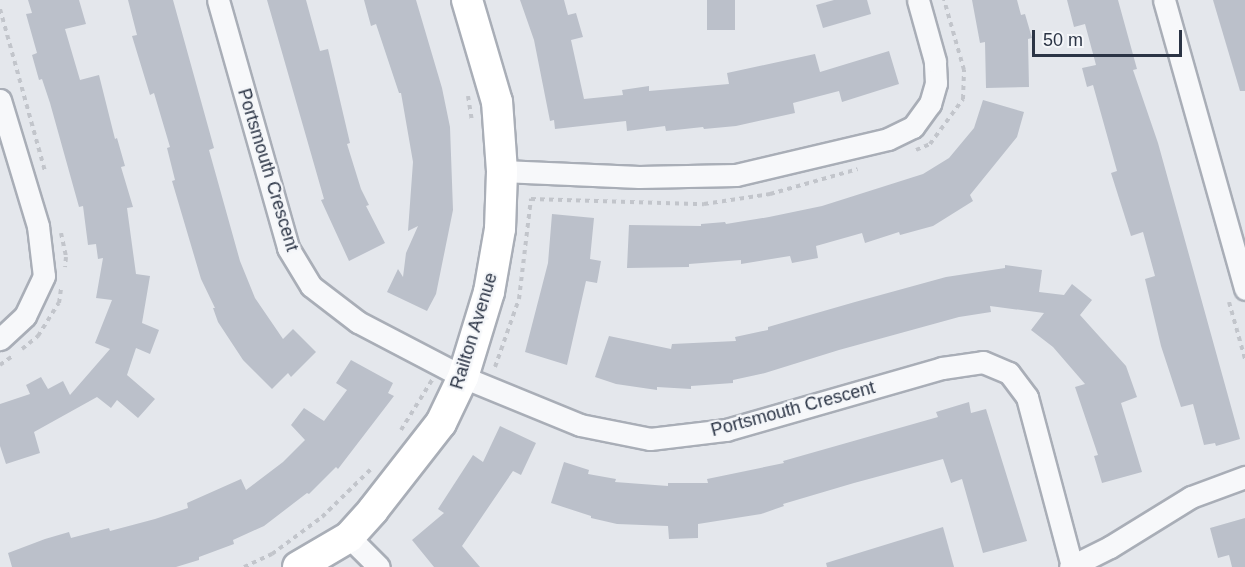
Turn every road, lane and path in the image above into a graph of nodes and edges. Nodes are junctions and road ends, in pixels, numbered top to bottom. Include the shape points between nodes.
1 (218, 0) edge
2 (467, 0) edge
3 (918, 0) edge
4 (1164, 0) edge
5 (467, 87) dead end
6 (0, 100) edge
7 (473, 130) dead end
8 (502, 171) junction
9 (1245, 289) edge
10 (0, 339) edge
11 (449, 376) junction
12 (397, 436) dead end
13 (378, 461) dead end
14 (1245, 477) edge
15 (349, 537) junction
16 (1071, 566) edge
17 (244, 567) edge
18 (298, 567) edge
19 (379, 567) edge

1 - 11 street, Portsmouth Crescent via 288,248 311,286 358,322
2 - 8 street, Railton Avenue via 497,102
3 - 8 street via 935,61 936,83 930,104 913,127 888,139 736,175 639,177
4 - 9 street
5 - 7 path
6 - 10 street via 38,226 44,276 25,316
8 - 11 street, Railton Avenue via 500,229 489,292
11 - 12 path
11 - 15 street, Railton Avenue via 441,423
11 - 16 street, Portsmouth Crescent via 580,425 650,439 726,430 942,368 983,362 1009,373 1027,397
13 - 17 path via 322,517 272,554
14 - 16 street via 1191,497
15 - 18 street, Railton Avenue
15 - 19 street

